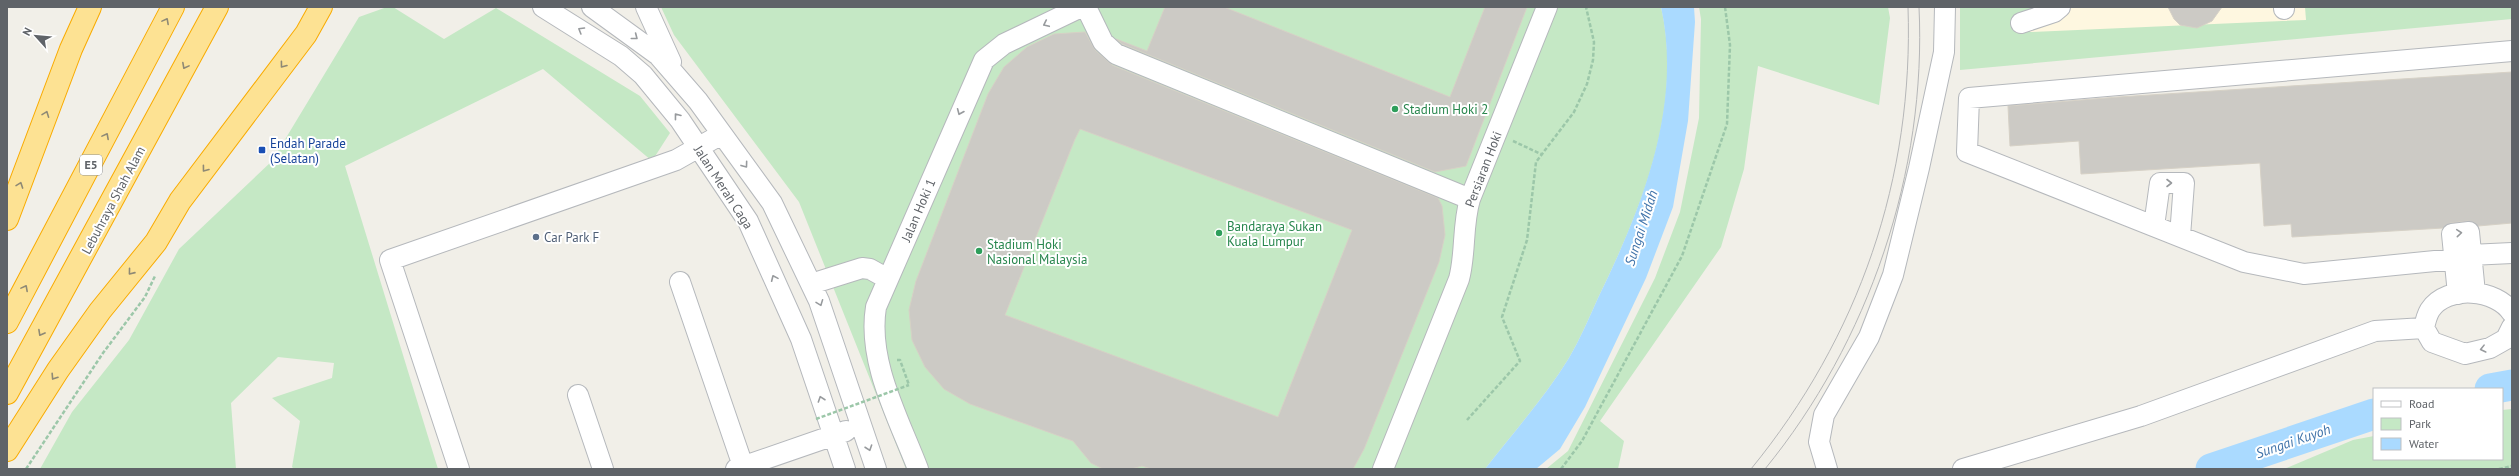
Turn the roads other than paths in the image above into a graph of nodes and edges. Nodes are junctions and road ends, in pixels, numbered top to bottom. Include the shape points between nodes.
1 (90, 7) edge
2 (173, 7) edge
3 (217, 7) edge
4 (321, 7) edge
5 (333, 7) edge
6 (543, 7) edge
7 (592, 7) edge
8 (646, 7) edge
9 (1081, 7) edge
10 (1086, 7) edge
11 (1547, 7) edge
12 (1945, 7) edge
13 (2060, 7) edge
14 (2021, 23) dead end
15 (306, 34) junction
16 (2512, 51) edge
17 (676, 75) junction
18 (722, 134) junction
19 (699, 148) junction
20 (1470, 199) junction
21 (7, 219) edge
22 (2154, 226) junction
23 (2180, 236) junction
24 (2512, 253) edge
25 (2463, 257) junction
26 (888, 279) junction
27 (680, 282) dead end
28 (811, 284) junction
29 (2467, 293) junction
30 (2512, 313) edge
31 (7, 322) edge
32 (2512, 327) edge
33 (2424, 328) junction
34 (7, 393) edge
35 (578, 395) dead end
36 (861, 426) junction
37 (833, 436) junction
38 (7, 450) edge
39 (740, 468) edge
40 (459, 469) edge
41 (603, 469) edge
42 (845, 469) edge
43 (876, 469) edge
44 (918, 469) edge
45 (1383, 469) edge
46 (1827, 469) edge
47 (1963, 469) edge

21 -> 1 highway via 71,49
31 -> 2 highway, E5
3 -> 34 highway, Lebuhraya Shah Alam
4 - 15 highway
5 - 15 highway
19 -> 6 street, Jalan Merah Caga via 643,74 621,56
7 -> 17 street, Jalan Merah Caga via 658,55
8 - 17 street
9 -> 26 street, Jalan Hoki 1 via 1004,44 984,60
10 - 20 street via 1103,42 1116,54
11 - 20 street, Persiaran Hoki
12 - 46 street via 1944,52 1893,274 1869,337 1824,415 1819,442
13 - 14 street via 2054,12
15 -> 38 highway via 180,201 156,242 100,312
16 - 22 street via 1969,98 1967,152
17 - 18 street, Jalan Merah Caga
18 - 19 street
18 -> 28 street, Jalan Merah Caga via 772,202
37 -> 19 street, Jalan Merah Caga via 801,339 748,221
19 - 40 street via 676,160 390,260
20 - 45 street, Persiaran Hoki via 1463,233 1464,263 1459,279
22 - 23 street
22 -> 23 street via 2160,183 2184,183
23 - 25 street via 2244,262 2304,274
24 - 25 street
25 - 29 street
26 - 28 street via 862,268
26 - 44 street, Jalan Hoki 1 via 876,307 876,348 890,395
27 - 39 street
28 -> 36 street, Jalan Merah Caga
29 - 30 street via 2506,304
29 - 33 street via 2440,301 2429,310
32 -> 33 street via 2506,339 2490,348 2464,354 2432,342
33 - 47 street via 2375,331 2141,416
35 - 41 street
36 - 37 street
36 -> 43 street, Jalan Merah Caga
37 - 39 street
37 - 42 street, Jalan Merah Caga

